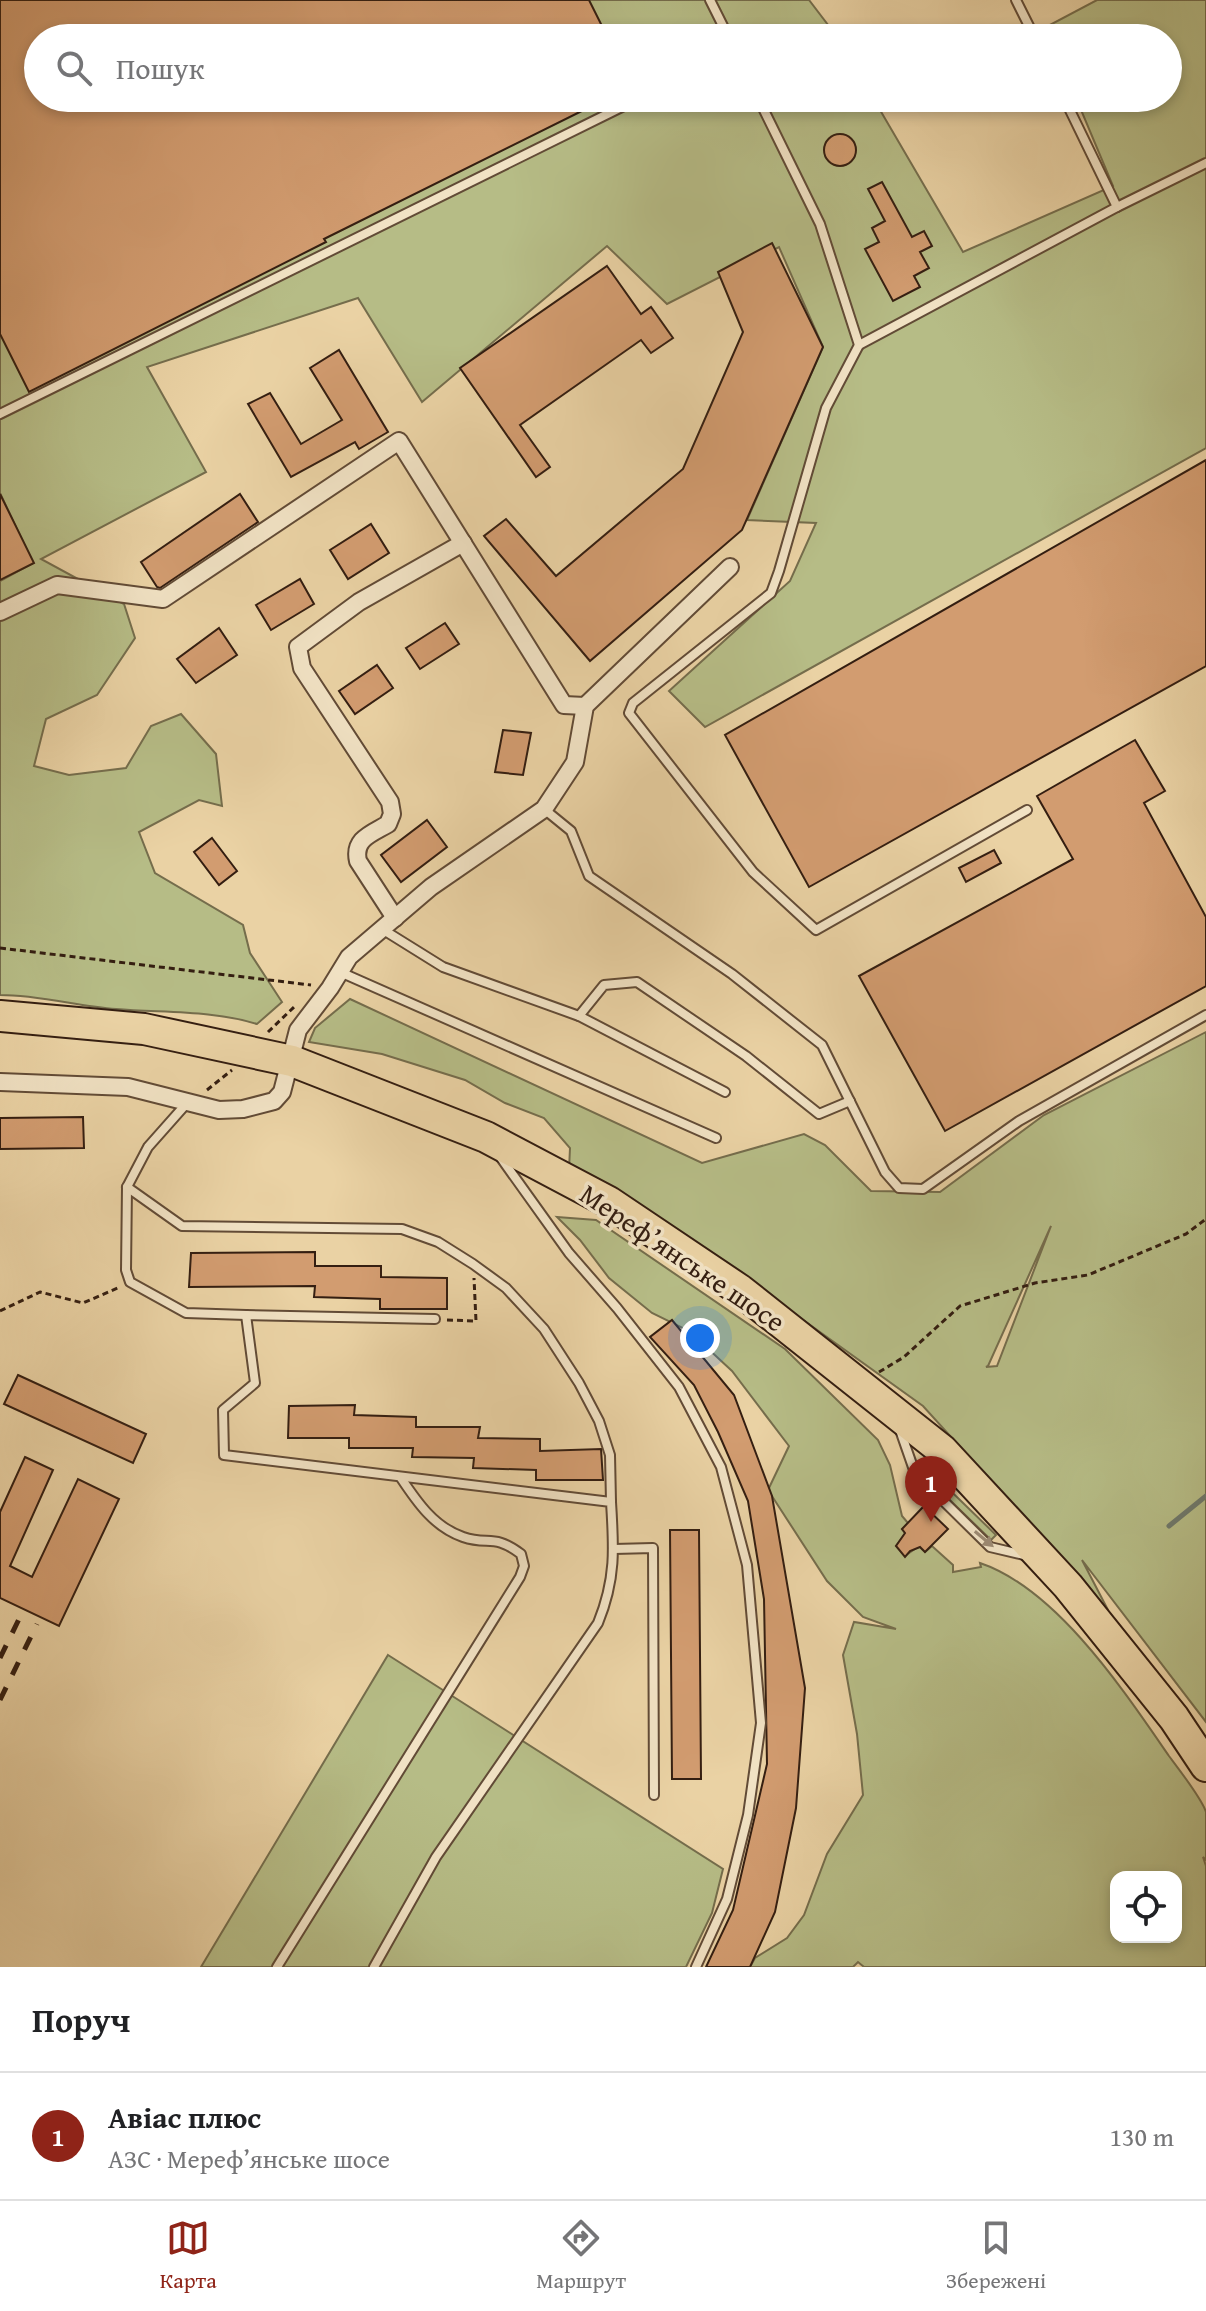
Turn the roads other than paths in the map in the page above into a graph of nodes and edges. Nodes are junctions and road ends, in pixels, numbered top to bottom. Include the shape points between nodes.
1 (710, 0) edge
2 (1016, 0) edge
3 (722, 24) edge
4 (1028, 24) edge
5 (612, 112) edge
6 (765, 112) edge
7 (1071, 112) edge
8 (1206, 163) edge
9 (1117, 207) junction
10 (859, 345) junction
11 (0, 414) edge
12 (463, 543) junction
13 (730, 567) dead end
14 (0, 612) edge
15 (585, 706) junction
16 (544, 809) junction
17 (1027, 810) dead end
18 (388, 924) junction
19 (340, 972) junction
20 (1206, 1015) edge
21 (0, 1016) edge
22 (579, 1016) junction
23 (292, 1061) junction
24 (0, 1082) edge
25 (725, 1092) dead end
26 (850, 1101) junction
27 (187, 1103) junction
28 (486, 1137) junction
29 (716, 1138) dead end
30 (127, 1187) junction
31 (246, 1315) junction
32 (435, 1319) road end
33 (401, 1478) junction
34 (611, 1502) junction
35 (614, 1549) junction
36 (1206, 1766) edge
37 (654, 1795) dead end
38 (277, 1967) edge
39 (374, 1967) edge
40 (696, 1967) edge

1 - 3 lane
2 - 4 lane
5 - 11 lane
6 - 10 lane via 820,224
7 - 9 lane
8 - 9 lane
9 - 10 lane
10 - 17 lane via 826,408 771,593 633,703 629,713 753,872 816,930
12 - 14 street via 399,441 163,599 57,585
12 - 15 street via 564,705
12 - 18 street via 359,602 298,647 302,668 390,802 388,824 360,840 355,850
13 - 15 street
15 - 16 street via 575,762
16 - 18 street via 431,887
16 - 26 lane via 571,831 589,876 732,974 822,1045
18 - 19 street via 349,957
18 - 22 lane via 443,967
19 - 23 street via 298,1030
19 - 29 lane
20 - 26 lane via 1019,1121 923,1189 899,1188 885,1172
21 - 23 highway, Мереф’янське шосе via 144,1029
22 - 25 lane
22 - 26 lane via 604,985 637,982 746,1056 819,1114
23 - 27 street via 282,1092 265,1105 219,1110
23 - 28 highway, Мереф’янське шосе
24 - 27 street via 128,1087
27 - 30 lane via 148,1147
28 - 36 highway, Мереф’янське шосе via 609,1202 740,1290 942,1450 1068,1586
28 - 40 lane via 569,1253 679,1387 721,1467 747,1565 761,1723 748,1815 727,1899
30 - 31 lane via 130,1282 186,1313
30 - 34 lane via 182,1226 402,1229 438,1242 473,1264 506,1288 544,1329 579,1383 610,1455
31 - 32 lane
31 - 33 lane via 255,1383 223,1410 224,1455
33 - 34 lane
33 - 38 lane via 427,1514 446,1528 463,1537 498,1539 521,1554 524,1566
34 - 35 lane
35 - 37 lane via 653,1548
35 - 39 lane via 614,1571 598,1623 436,1857

